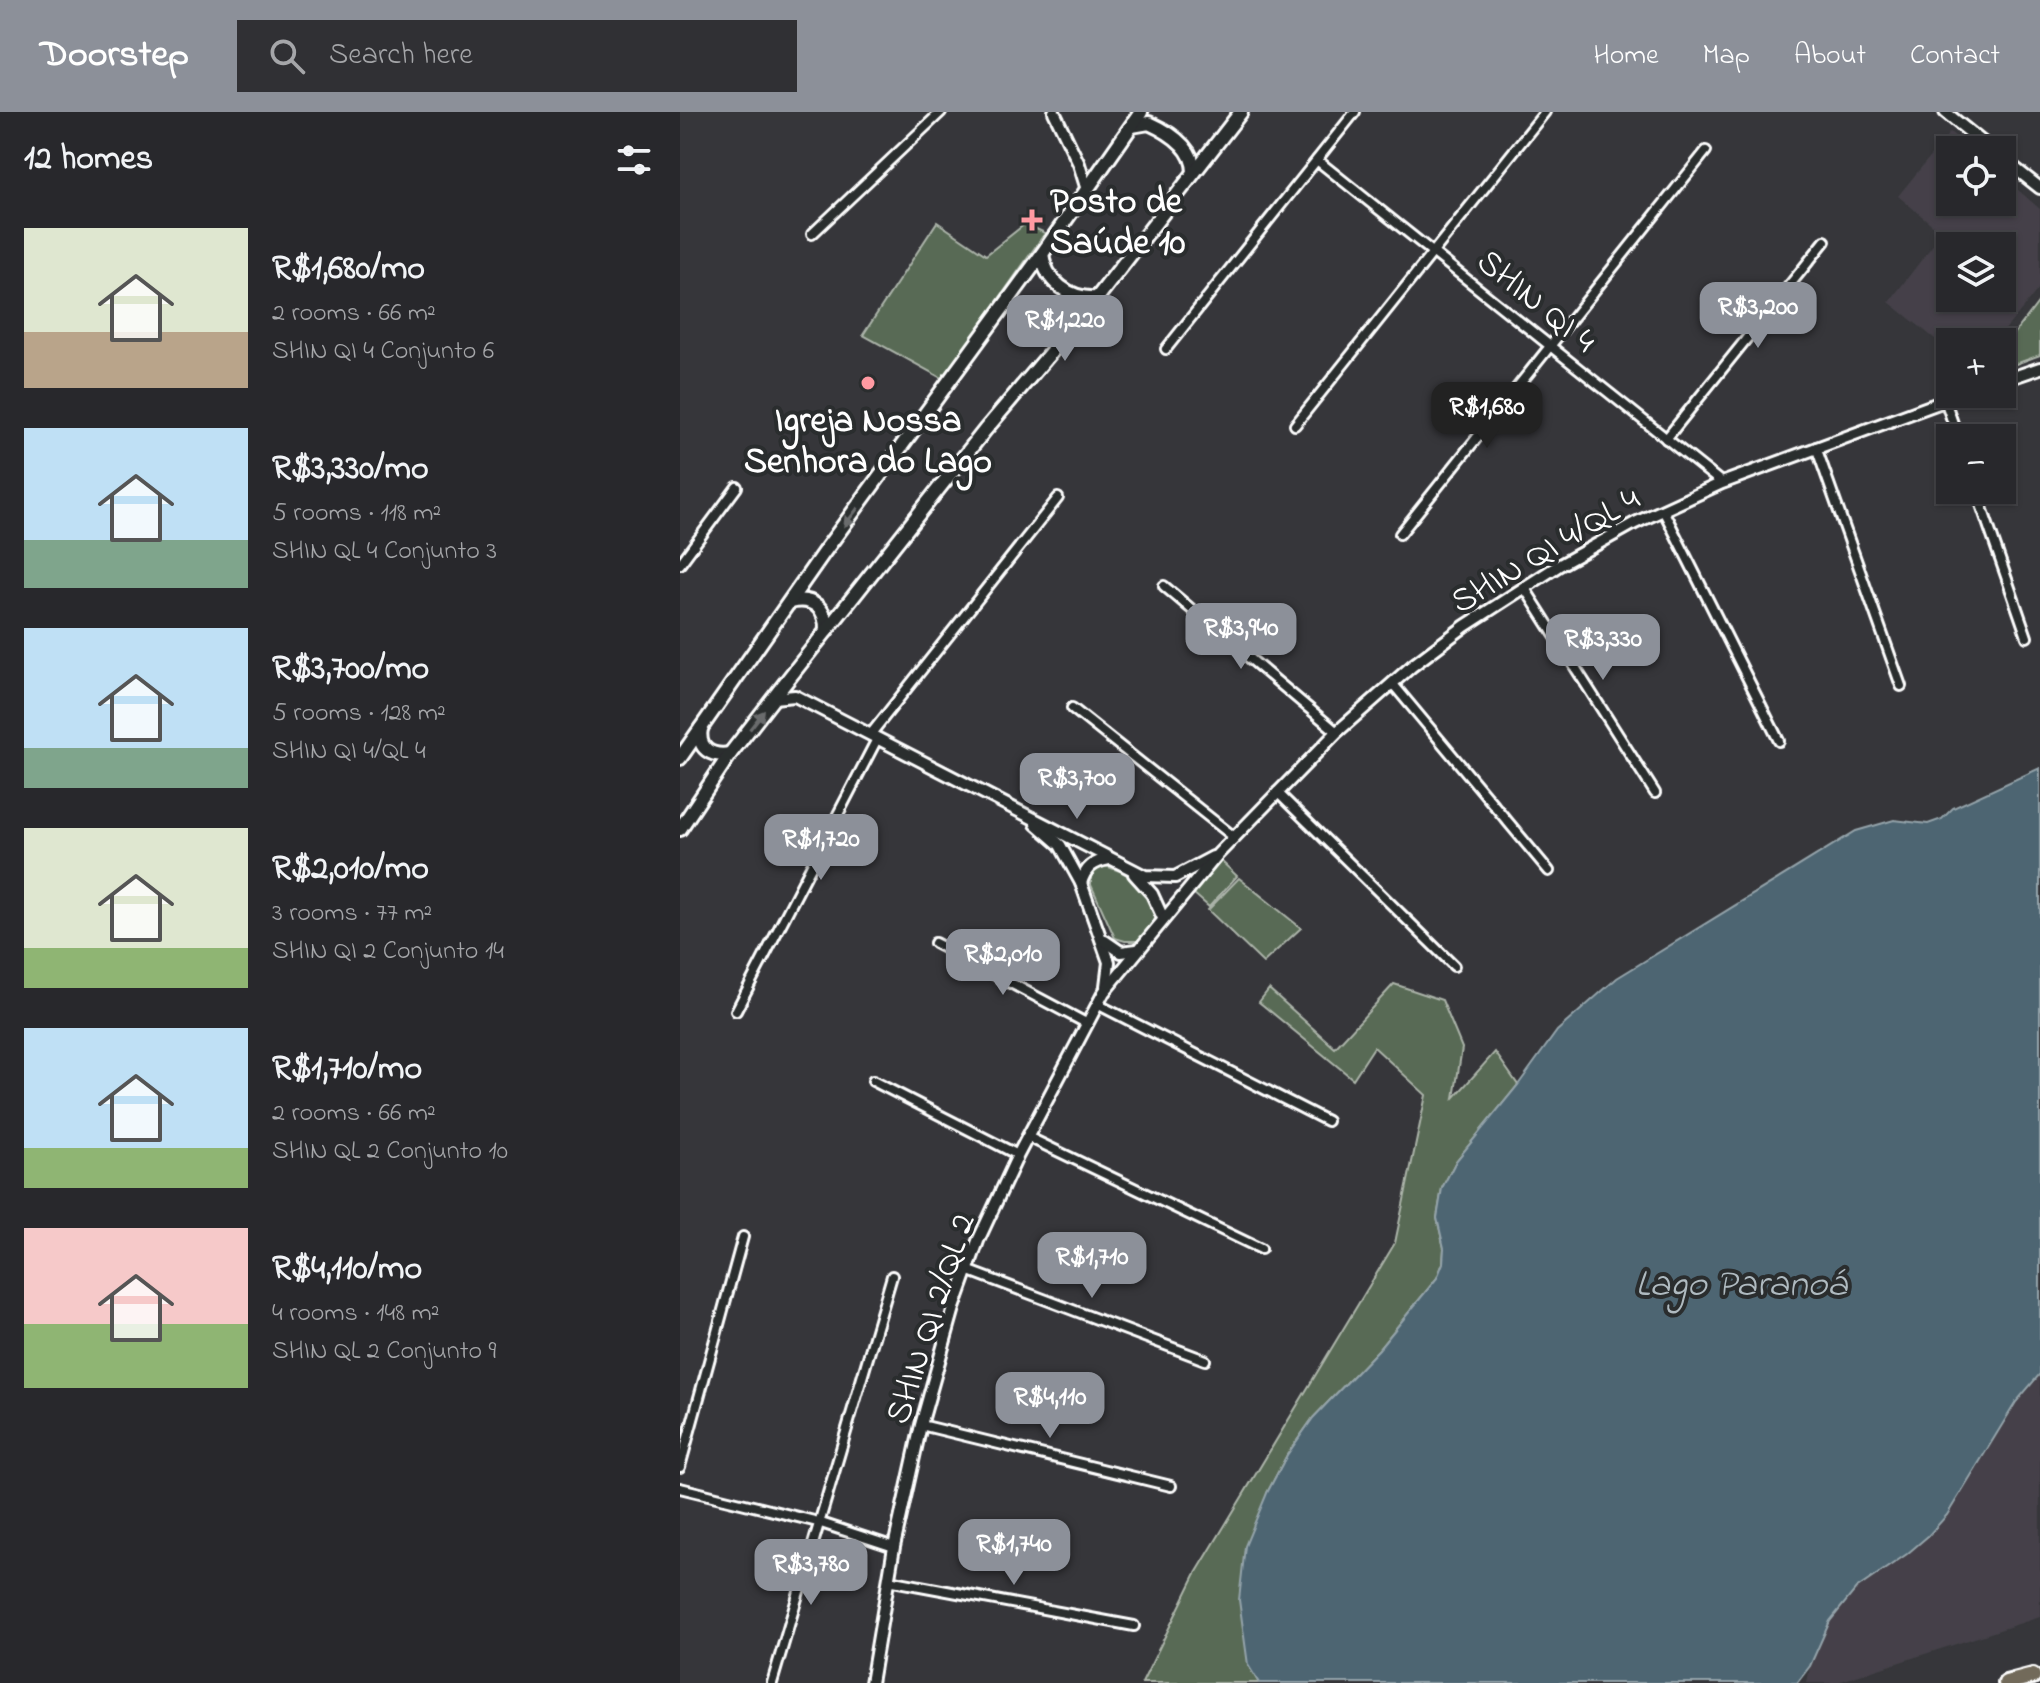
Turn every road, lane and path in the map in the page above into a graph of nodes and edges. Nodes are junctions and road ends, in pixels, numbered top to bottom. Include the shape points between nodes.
1 (941, 112) edge
2 (1054, 112) edge
3 (1141, 112) edge
4 (1241, 112) edge
5 (1355, 112) edge
6 (1545, 112) edge
7 (1945, 112) edge
8 (1132, 126) junction
9 (1975, 136) edge
10 (1706, 151) dead end
11 (1317, 160) junction
12 (1079, 164) junction
13 (2016, 169) edge
14 (1194, 172) junction
15 (1098, 174) junction
16 (2040, 188) edge
17 (1087, 190) junction
18 (812, 234) dead end
19 (1825, 241) dead end
20 (1433, 250) junction
21 (1042, 254) junction
22 (1097, 298) junction
23 (1550, 345) junction
24 (1166, 349) dead end
25 (2040, 368) edge
26 (2016, 376) edge
27 (1936, 403) edge
28 (1295, 425) dead end
29 (1666, 439) junction
30 (1816, 447) junction
31 (1722, 483) junction
32 (737, 487) dead end
33 (1058, 498) dead end
34 (1981, 504) edge
35 (1663, 510) junction
36 (1400, 534) dead end
37 (680, 564) edge
38 (1164, 586) dead end
39 (1524, 587) junction
40 (790, 602) junction
41 (826, 631) junction
42 (2027, 637) dead end
43 (789, 678) junction
44 (1392, 683) junction
45 (1901, 686) dead end
46 (795, 696) junction
47 (773, 698) junction
48 (1072, 708) dead end
49 (701, 728) junction
50 (1337, 732) junction
51 (873, 737) junction
52 (1779, 741) dead end
53 (730, 754) junction
54 (680, 758) edge
55 (1277, 792) junction
56 (1655, 793) dead end
57 (1031, 820) junction
58 (680, 829) edge
59 (1234, 837) junction
60 (1218, 854) junction
61 (1109, 859) junction
62 (1128, 870) junction
63 (1549, 871) dead end
64 (1081, 883) junction
65 (1163, 918) junction
66 (1101, 936) junction
67 (935, 943) dead end
68 (1138, 949) junction
69 (1454, 966) dead end
70 (1104, 992) junction
71 (1097, 1004) junction
72 (736, 1011) dead end
73 (1086, 1023) junction
74 (873, 1081) dead end
75 (1327, 1121) dead end
76 (1028, 1137) junction
77 (1018, 1155) junction
78 (743, 1237) dead end
79 (1261, 1249) dead end
80 (967, 1270) junction
81 (892, 1276) dead end
82 (1205, 1360) dead end
83 (921, 1425) junction
84 (680, 1467) edge
85 (1171, 1486) dead end
86 (680, 1488) edge
87 (818, 1522) junction
88 (894, 1547) junction
89 (888, 1580) junction
90 (1134, 1626) dead end
91 (2032, 1677) edge
92 (772, 1683) edge
93 (871, 1683) edge
94 (2006, 1683) edge

1 - 18 street
2 - 12 street
3 - 8 main road
4 - 14 main road
5 - 11 street
6 - 20 street
7 - 9 street
8 - 14 main road via 1149,123 1169,134 1190,154
8 - 15 main road
10 - 23 street
11 - 20 street, SHIN QI 4
11 - 24 street
12 - 15 street
12 - 17 street
13 - 16 street
14 - 22 main road
15 - 17 main road
17 - 21 main road
19 - 29 street
20 - 23 street, SHIN QI 4
20 - 28 street
21 - 22 main road via 1048,272 1063,288 1075,297
21 -> 40 main road
22 - 41 main road
23 - 29 street, SHIN QI 4
23 - 36 street
25 - 26 street
27 - 30 street, SHIN QI 4/QL 4
29 - 31 street, SHIN QI 4
30 - 31 street, SHIN QI 4/QL 4
30 - 45 street
31 - 35 street, SHIN QI 4/QL 4
32 - 37 street
33 - 51 street
34 - 42 street
35 - 39 street, SHIN QI 4/QL 4
35 - 52 street
38 - 50 street
39 - 44 street, SHIN QI 4/QL 4
39 - 56 street
40 - 41 main road via 817,605
40 - 49 main road
41 - 43 main road
43 - 46 street
43 - 47 main road
44 - 50 street, SHIN QI 4/QL 4
44 - 63 street
46 - 47 street
46 - 51 street, SHIN QI 4/QL 4
53 -> 47 main road
48 - 59 street
49 - 53 main road via 706,751
49 - 54 main road
50 - 55 street, SHIN QI 4/QL 4
51 - 57 street, SHIN QI 4/QL 4
51 - 72 street
53 - 58 main road
55 - 59 street, SHIN QI 4/QL 4
55 - 69 street
57 - 61 street, SHIN QI 4/QL 4
57 - 64 street, SHIN QI 4/QL 4 via 1060,845
59 - 60 street, SHIN QI 4/QL 4
60 - 62 street, SHIN QI 4/QL 4 via 1175,877 1154,878
60 - 65 street, SHIN QI 4/QL 4
61 - 62 street, SHIN QI 4/QL 4
61 - 64 street via 1087,868
62 - 65 street via 1152,894
64 - 66 street, SHIN QI 4/QL 4
65 - 68 street, SHIN QI 4/QL 4
66 - 68 street via 1121,952
66 - 70 street, SHIN QI 2/QL 2 via 1110,968
67 - 73 street
68 - 70 street, SHIN QI 2/QL 2
70 - 71 street, SHIN QI 2/QL 2
71 - 73 street, SHIN QI 2/QL 2
71 - 75 street
73 - 76 street, SHIN QI 2/QL 2
74 - 77 street
76 - 77 street, SHIN QI 2/QL 2
76 - 79 street
77 - 80 street, SHIN QI 2/QL 2
78 - 84 street
80 - 82 street
80 - 83 street, SHIN QI 2/QL 2
81 - 87 street
83 - 85 street
83 - 88 street, SHIN QI 2/QL 2
86 - 87 street
87 - 88 street
87 - 92 street
88 - 89 street, SHIN QI 2/QL 2
89 - 90 street
89 - 93 street, SHIN QI 2/QL 2
91 - 94 highway

